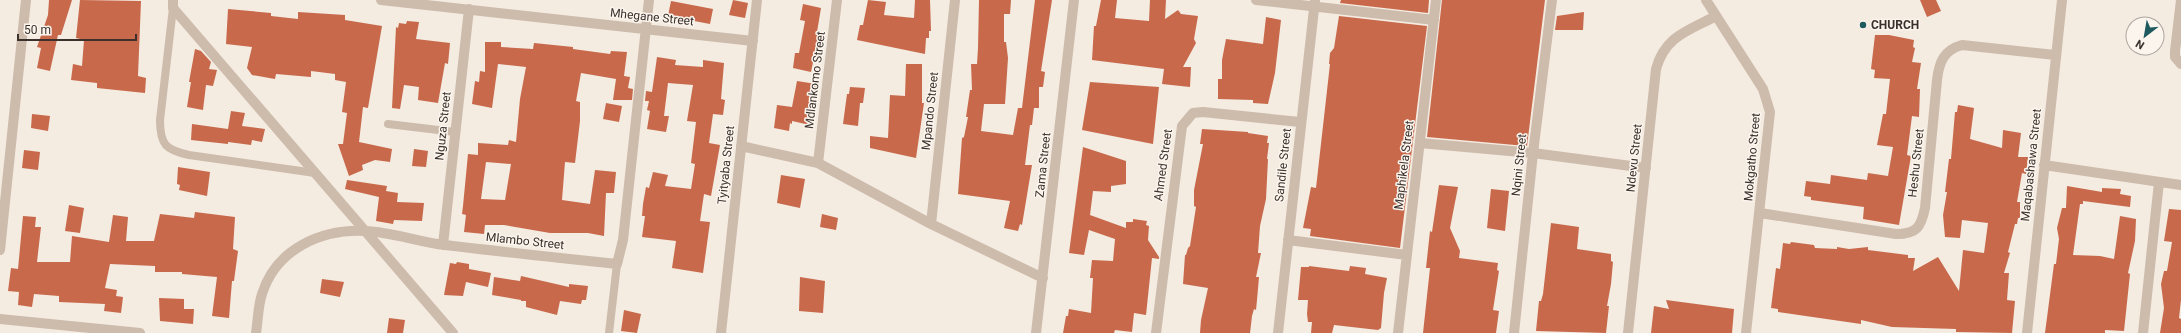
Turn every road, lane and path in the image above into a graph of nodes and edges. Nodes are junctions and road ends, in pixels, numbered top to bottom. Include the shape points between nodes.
1 (26, 0) edge
2 (381, 0) edge
3 (649, 0) edge
4 (757, 0) edge
5 (837, 0) edge
6 (956, 0) edge
7 (1074, 0) edge
8 (1256, 0) edge
9 (1436, 0) edge
10 (1552, 0) edge
11 (1706, 0) edge
12 (2062, 0) edge
13 (2181, 0) edge
14 (1314, 3) edge
15 (173, 4) edge
16 (469, 9) junction
17 (1716, 16) junction
18 (1434, 20) junction
19 (646, 29) junction
20 (753, 41) junction
21 (2056, 55) junction
22 (2181, 64) edge
23 (1300, 122) junction
24 (388, 124) dead end
25 (456, 132) junction
26 (1420, 143) junction
27 (741, 146) junction
28 (1533, 153) junction
29 (818, 163) junction
30 (2044, 165) junction
31 (1646, 168) junction
32 (315, 173) junction
33 (2159, 182) junction
34 (2181, 185) edge
35 (1760, 213) junction
36 (931, 224) junction
37 (365, 231) junction
38 (1288, 240) junction
39 (443, 245) junction
40 (0, 250) edge
41 (1407, 255) junction
42 (617, 264) junction
43 (1043, 278) junction
44 (0, 319) edge
45 (140, 333) edge
46 (256, 333) edge
47 (453, 333) edge
48 (609, 333) edge
49 (721, 333) edge
50 (1036, 333) edge
51 (1156, 333) edge
52 (1278, 333) edge
53 (1398, 333) edge
54 (1514, 333) edge
55 (1628, 333) edge
56 (1748, 333) edge
57 (2027, 333) edge
58 (2143, 333) edge

1 - 40 street
2 - 16 street, Mhegane Street
3 - 19 street
4 - 20 street, Tyityaba Street
5 - 29 street, Mdlankomo Street
6 - 36 street, Mpando Street
7 - 43 street, Zama Street
8 - 14 street
9 - 18 street, Maphikela Street
10 - 28 street, Nqini Street
11 - 17 street, Mokgatho Street
12 - 21 street, Maqabashawa Street
13 - 22 street via 2175,51 2175,57
14 - 18 street
14 - 23 street, Sandile Street
15 - 32 street
15 - 32 lane via 160,120 163,143 182,154
16 - 19 street, Mhegane Street
16 - 25 street, Nguza Street
17 - 31 street, Ndevu Street via 1673,39 1660,57 1656,69
17 - 35 street, Mokgatho Street via 1768,99 1770,112
18 - 26 street, Maphikela Street
19 - 20 street, Mhegane Street
19 - 42 street via 623,240
20 - 27 street, Tyityaba Street
21 - 30 street, Maqabashawa Street
21 - 35 street, Heshu Street via 1962,45 1949,50 1943,56 1938,73 1925,208 1919,226 1913,232 1896,234
23 - 38 street, Sandile Street
23 - 51 street, Ahmed Street via 1204,112 1194,113 1184,121 1179,137
24 - 25 lane
25 - 39 street, Nguza Street
26 - 28 street
26 - 41 street, Maphikela Street
27 - 29 street
27 - 49 street, Tyityaba Street
28 - 31 street
28 - 54 street, Nqini Street
29 - 36 street
30 - 33 street
30 - 57 street, Maqabashawa Street
31 - 55 street, Ndevu Street
32 - 37 street
33 - 34 street
33 - 58 street
35 - 56 street, Mokgatho Street
36 - 43 street
37 - 39 street, Mlambo Street
37 - 46 street, Mlambo Street via 326,234 309,240 285,258 272,272 266,284
37 - 47 street
38 - 41 street
38 - 52 street, Sandile Street
39 - 42 street, Mlambo Street
41 - 53 street, Maphikela Street
42 - 48 lane
43 - 50 street, Zama Street
44 - 45 street

